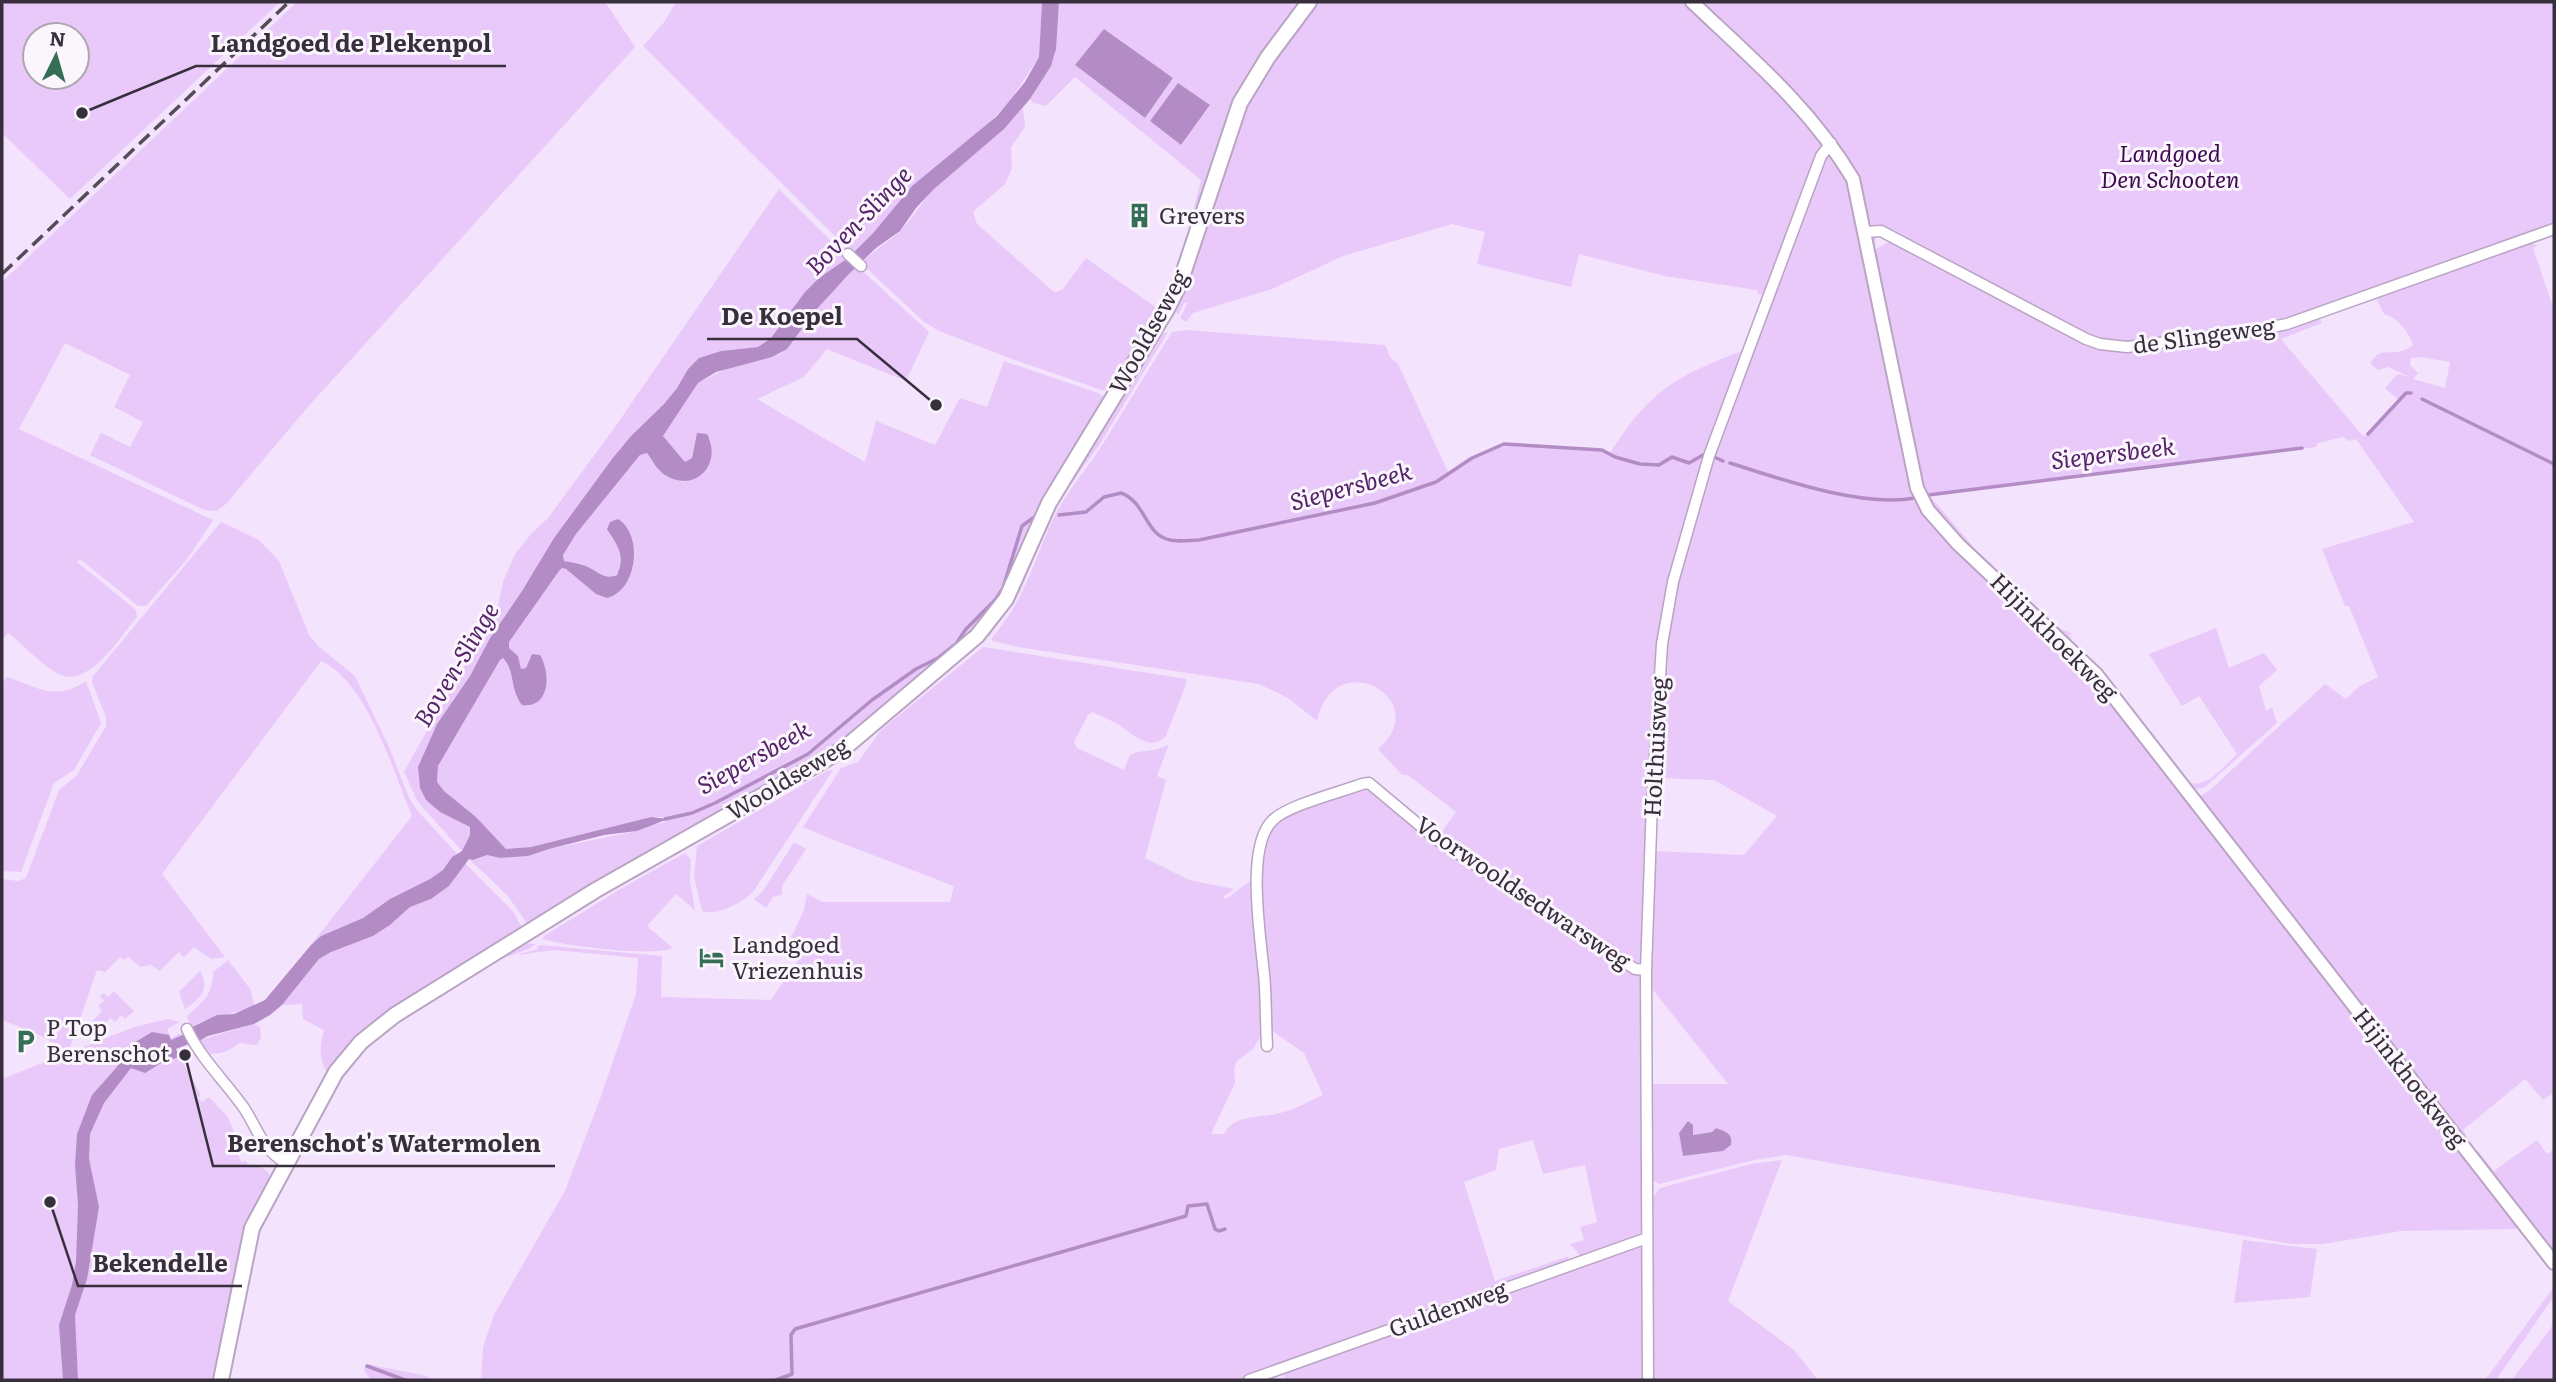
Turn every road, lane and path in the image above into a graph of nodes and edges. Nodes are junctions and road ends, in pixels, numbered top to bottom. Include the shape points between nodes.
1 (1309, 2) edge
2 (1692, 2) edge
3 (1831, 144) junction
4 (2554, 229) edge
5 (1865, 232) junction
6 (848, 254) dead end
7 (861, 266) dead end
8 (1646, 970) junction
9 (187, 1029) dead end
10 (1267, 1046) dead end
11 (286, 1163) junction
12 (1647, 1238) junction
13 (2554, 1263) edge
14 (221, 1380) edge
15 (1249, 1380) edge
16 (1648, 1380) edge

1 - 11 main road, Wooldseweg via 1246,90 1176,292 1049,503 1016,580 990,622 847,746 596,890 375,1030 337,1072
2 - 3 street, Hijinkhoekweg via 1796,100
3 - 5 street, Hijinkhoekweg via 1853,178
3 - 8 street, Holthuisweg via 1822,156 1709,456 1674,582 1660,668
4 - 5 street, de Slingeweg via 2287,324 2127,347 2086,339 1881,231
5 - 13 street, Hijinkhoekweg via 1917,488 1928,510 2096,674
6 - 7 street
8 - 10 street, Voorwooldsedwarsweg via 1635,969 1521,896 1436,839 1369,783 1362,784 1285,812 1271,821 1264,833 1256,881
8 - 12 street, Holthuisweg
9 - 11 street via 246,1110 260,1140
11 - 14 main road, Wooldseweg via 249,1237
12 - 15 street, Guldenweg
12 - 16 street, Holthuisweg

